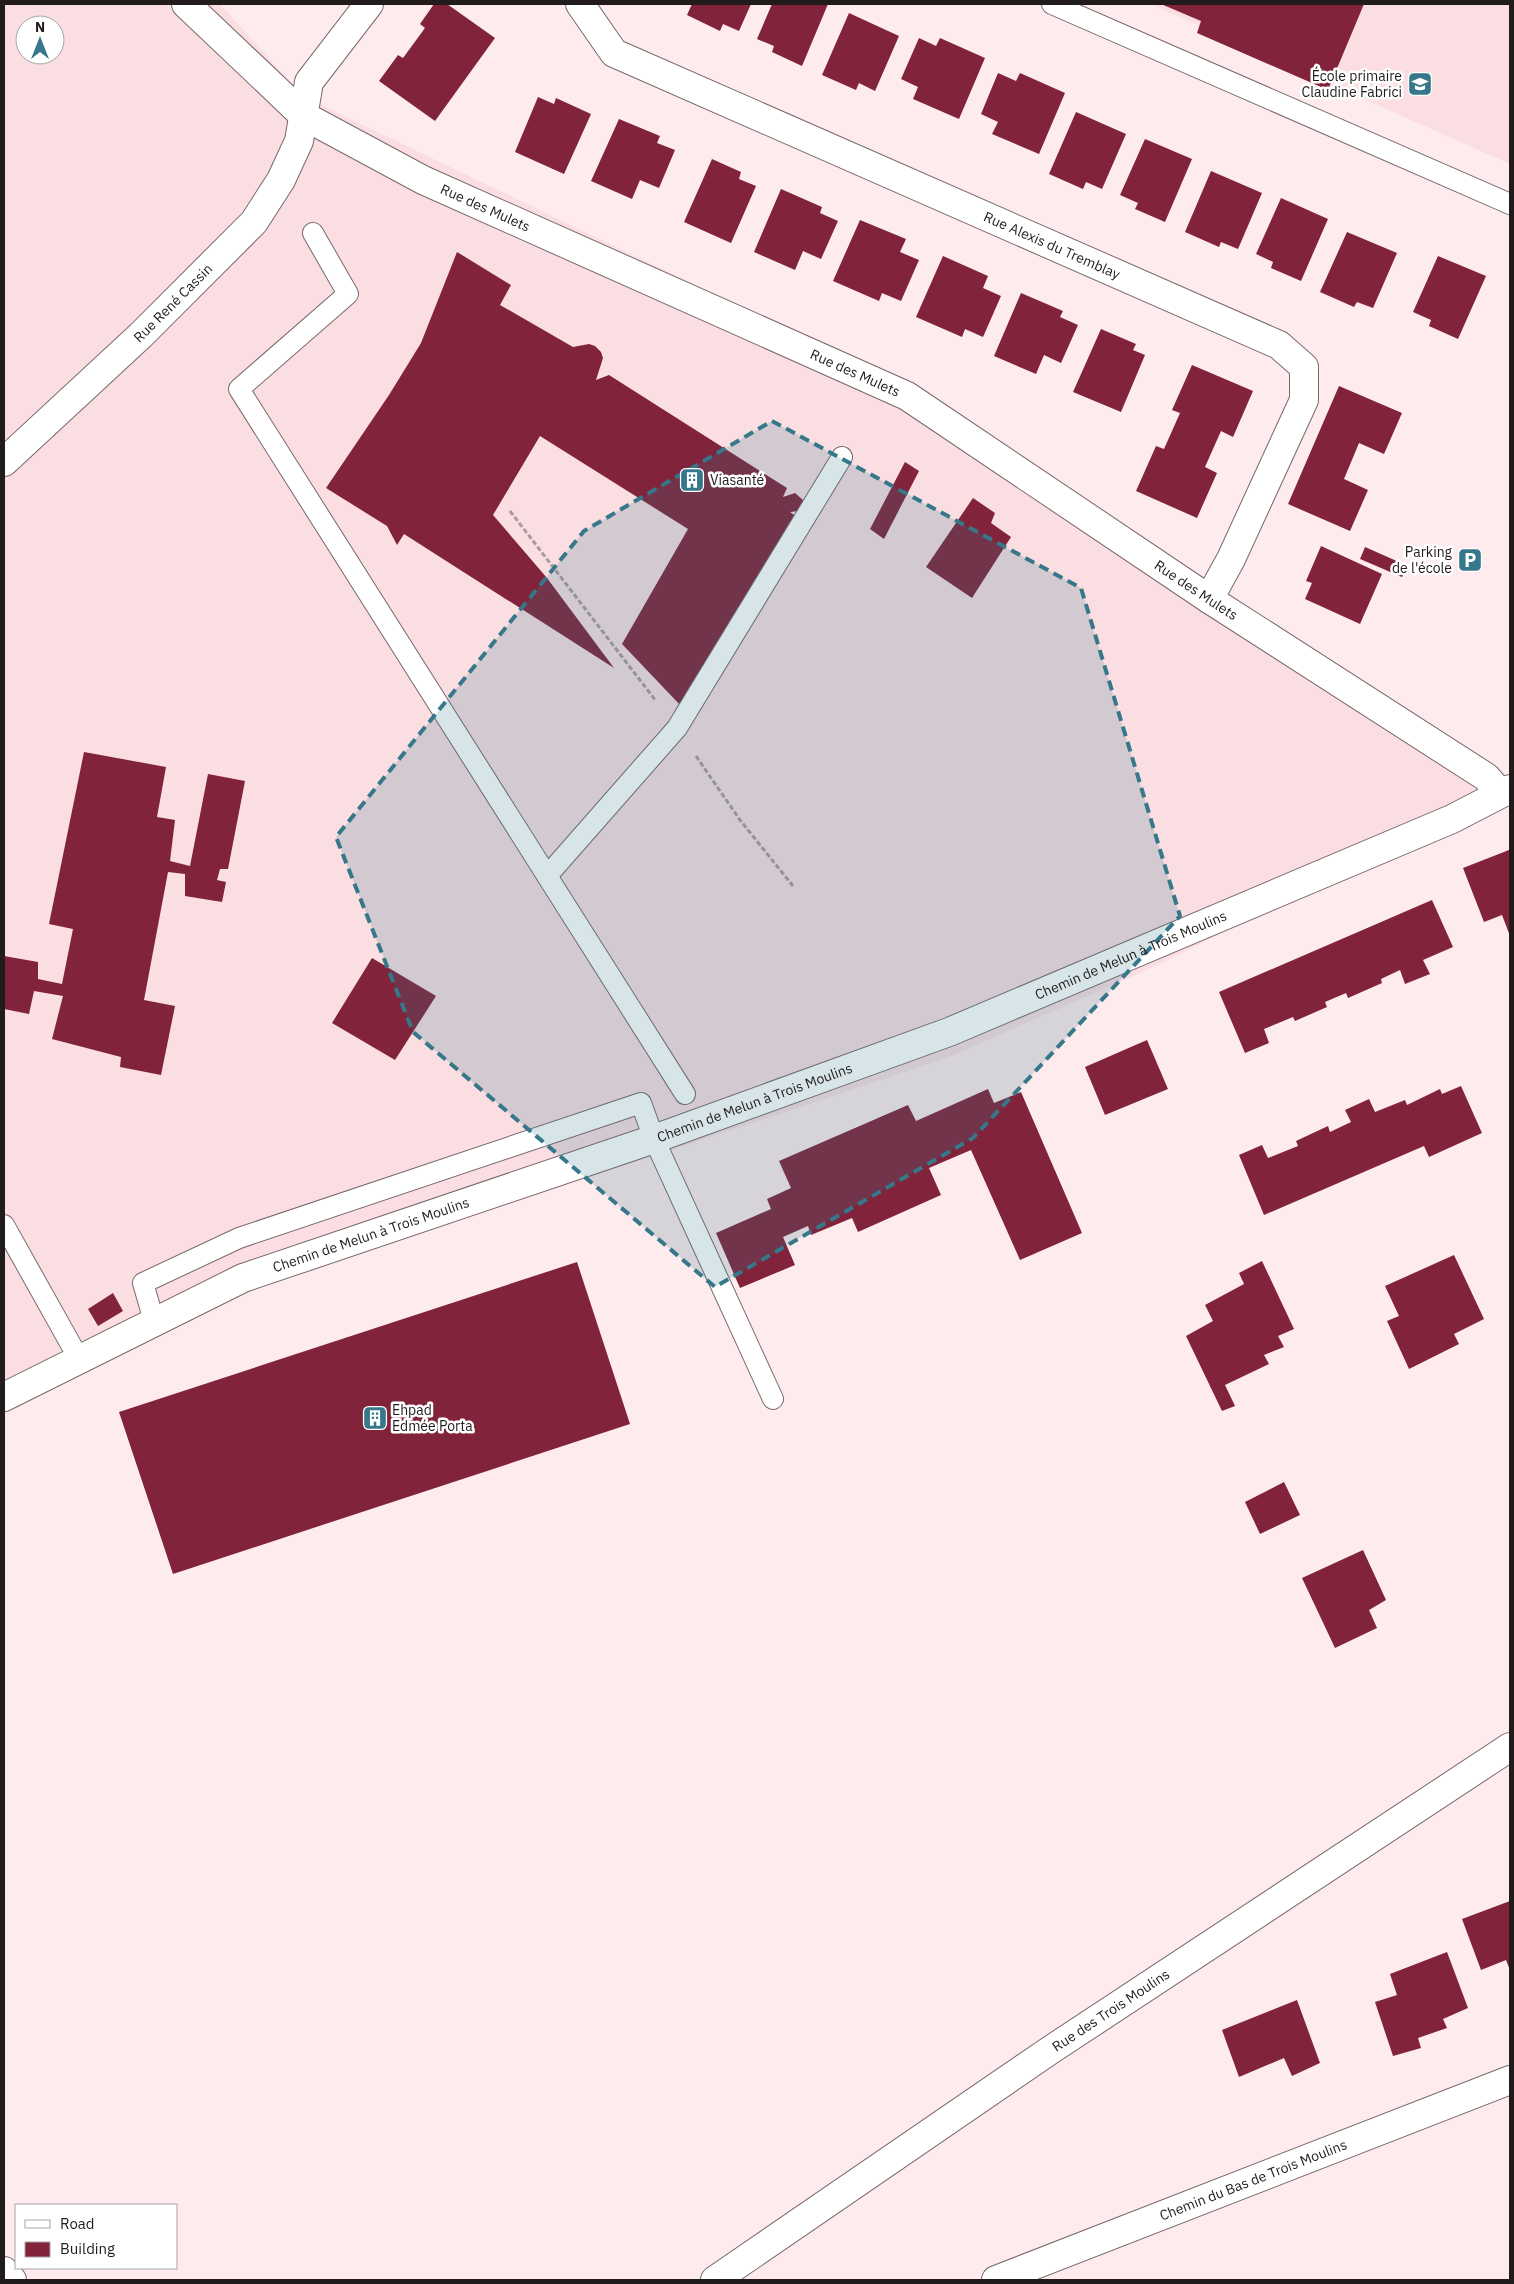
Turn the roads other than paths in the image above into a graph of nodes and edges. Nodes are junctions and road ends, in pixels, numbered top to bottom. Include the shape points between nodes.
1 (186, 4) edge
2 (370, 4) edge
3 (580, 4) edge
4 (1052, 4) edge
5 (304, 116) junction
6 (1510, 204) edge
7 (313, 233) dead end
8 (842, 457) dead end
9 (4, 462) edge
10 (1209, 599) junction
11 (1505, 791) edge
12 (547, 876) junction
13 (685, 1094) dead end
14 (654, 1139) junction
15 (4, 1224) edge
16 (154, 1321) junction
17 (78, 1358) junction
18 (4, 1397) edge
19 (772, 1399) dead end
20 (1510, 1747) edge
21 (1510, 2080) edge
22 (4, 2271) edge
23 (12, 2280) edge
24 (715, 2280) edge
25 (996, 2280) edge

1 - 5 street, Rue des Mulets
2 - 5 street via 309,82
3 - 10 street, Rue Alexis du Tremblay via 614,53 1279,345 1304,367 1304,400 1231,559
4 - 6 lane
5 - 9 street, Rue René Cassin via 299,141 281,180 254,222 141,335
5 - 10 street, Rue des Mulets via 423,180 908,396
7 - 12 lane via 348,294 239,389
8 - 12 lane via 677,728
10 - 11 street, Rue des Mulets
11 - 14 street, Chemin de Melun à Trois Moulins via 1452,819 949,1032
12 - 13 lane
14 - 16 street, Chemin de Melun à Trois Moulins via 243,1278
14 - 16 lane via 641,1103 239,1238 143,1283
14 - 19 lane
15 - 17 lane
16 - 17 street, Chemin de Melun à Trois Moulins
17 - 18 street, Chemin de Melun à Trois Moulins
20 - 24 street, Rue des Trois Moulins via 1049,2051
21 - 25 street, Chemin du Bas de Trois Moulins
22 - 23 street

